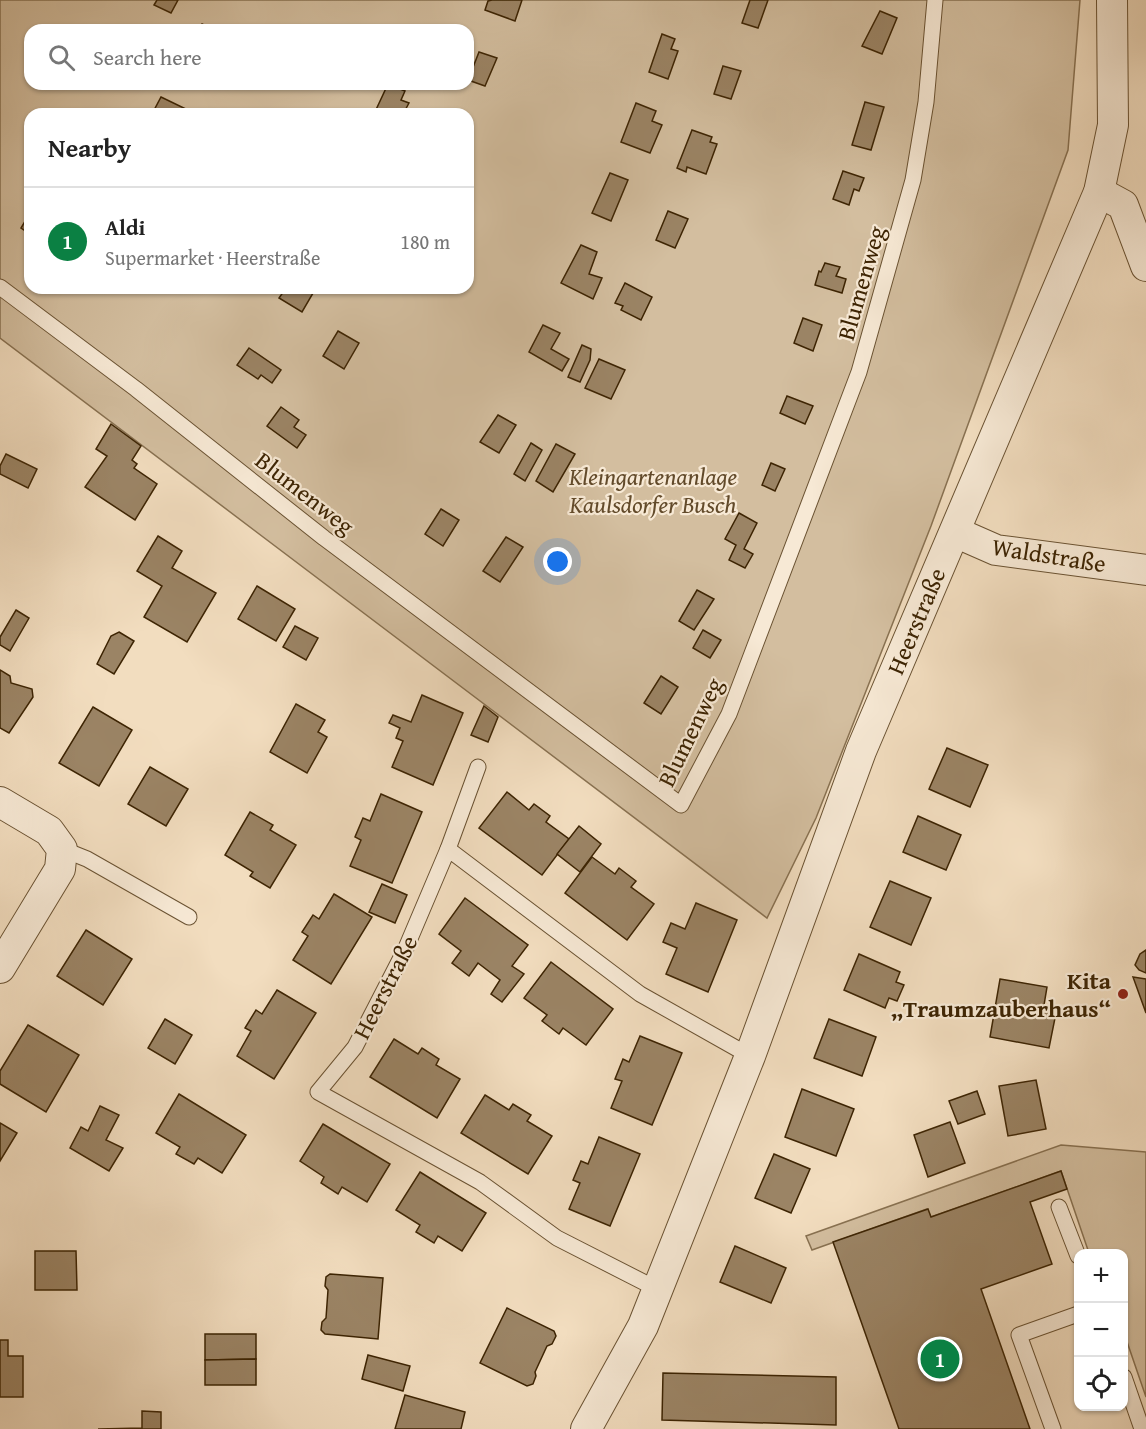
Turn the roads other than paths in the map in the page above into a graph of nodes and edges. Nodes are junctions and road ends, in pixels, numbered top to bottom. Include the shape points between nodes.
1 (935, 0) edge
2 (1112, 0) edge
3 (1099, 192) junction
4 (1146, 266) edge
5 (0, 287) edge
6 (955, 532) junction
7 (1146, 570) edge
8 (478, 767) dead end
9 (0, 802) edge
10 (62, 849) junction
11 (448, 849) junction
12 (189, 916) dead end
13 (0, 968) edge
14 (750, 1056) junction
15 (1059, 1207) dead end
16 (1075, 1249) edge
17 (657, 1289) junction
18 (1074, 1315) edge
19 (1128, 1389) edge
20 (586, 1429) edge
21 (1053, 1429) edge
22 (1142, 1429) edge

1 - 5 lane, Blumenweg via 926,102 913,180 859,372 729,714 681,805 334,545
2 - 3 street, Heerstraße via 1113,124
3 - 4 street via 1123,206
3 - 6 street, Heerstraße
6 - 7 street, Waldstraße via 996,550
6 - 14 street, Heerstraße via 861,751
8 - 11 lane
9 - 10 street via 49,831
10 - 12 lane via 87,858
10 - 13 street via 60,869
11 - 14 lane via 640,994
11 - 17 lane, Heerstraße via 406,948 355,1047 318,1092 480,1182 557,1238
14 - 17 street, Heerstraße
15 - 16 lane
17 - 20 street, Heerstraße via 643,1326
18 - 21 lane via 1019,1335
19 - 22 lane

